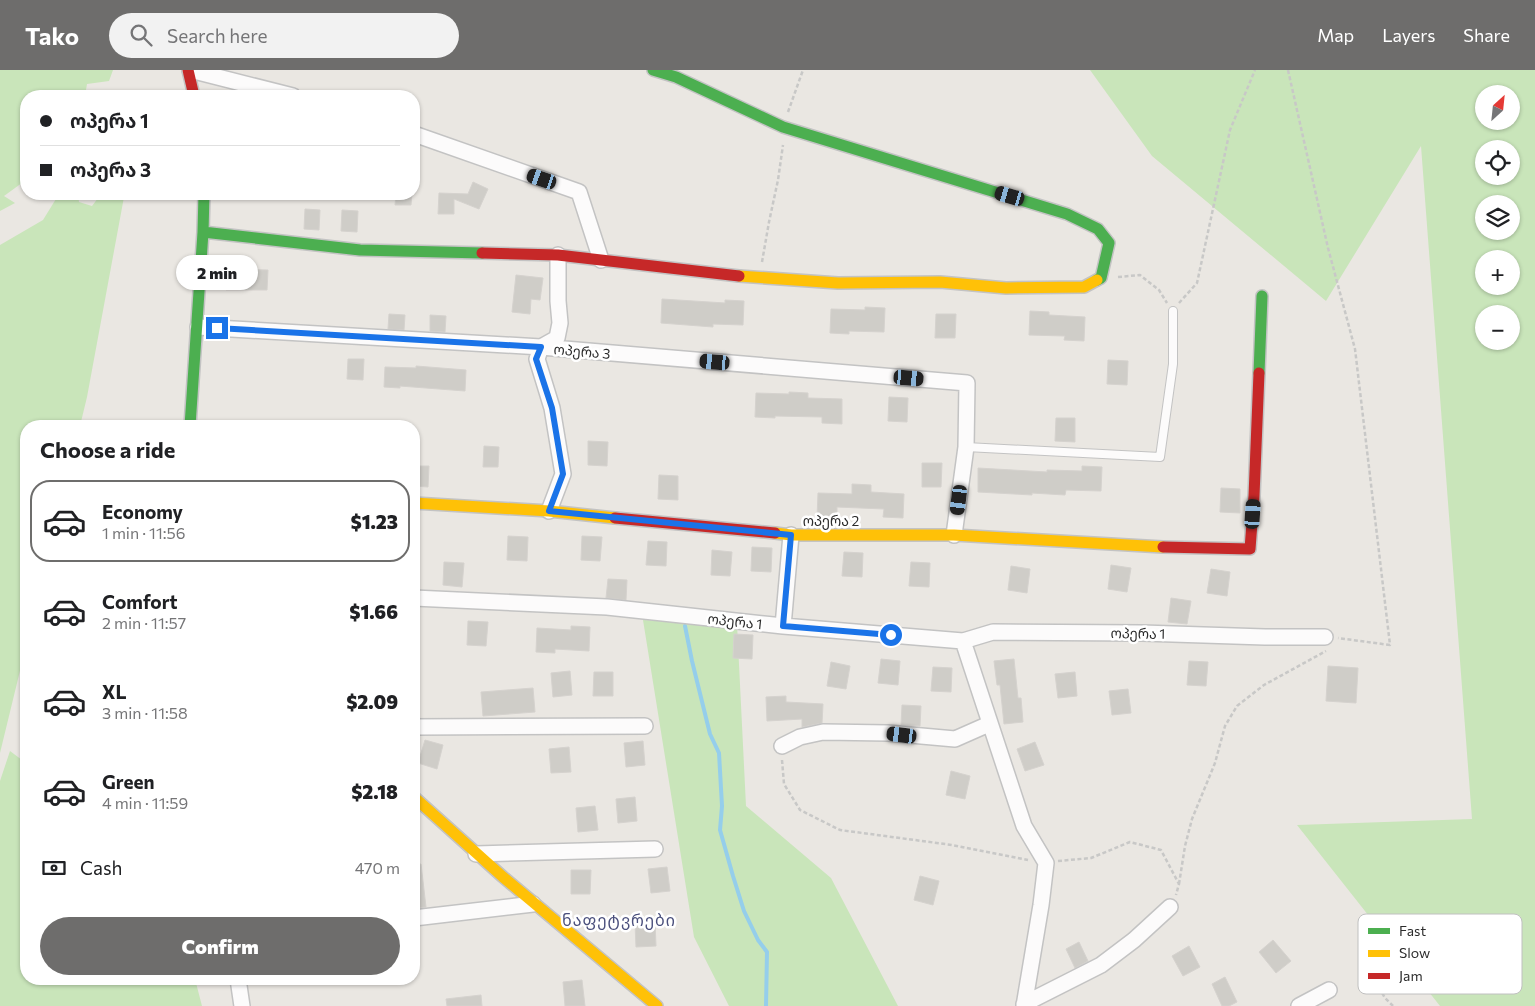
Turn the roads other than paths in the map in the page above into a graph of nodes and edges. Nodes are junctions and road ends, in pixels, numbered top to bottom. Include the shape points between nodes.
1 (189, 70) edge
2 (653, 70) edge
3 (193, 90) edge
4 (269, 90) edge
5 (420, 136) edge
6 (204, 200) edge
7 (203, 232) junction
8 (558, 255) junction
9 (602, 260) junction
10 (1262, 296) dead end
11 (1172, 311) road end
12 (198, 327) junction
13 (541, 347) junction
14 (190, 420) edge
15 (966, 448) junction
16 (420, 502) edge
17 (549, 511) junction
18 (791, 535) junction
19 (954, 535) junction
20 (420, 598) edge
21 (783, 626) junction
22 (1325, 637) road end
23 (963, 641) junction
24 (989, 724) junction
25 (645, 726) dead end
26 (420, 727) edge
27 (782, 746) road end
28 (420, 803) edge
29 (655, 849) dead end
30 (476, 854) junction
31 (533, 904) junction
32 (1170, 907) road end
33 (420, 917) edge
34 (239, 985) edge
35 (1329, 990) dead end
36 (1024, 1005) edge
37 (242, 1006) edge
38 (657, 1006) edge
39 (1299, 1006) edge

1 - 3 street
1 - 4 street
2 - 9 street via 676,77 783,127 1067,214 1098,229 1109,243 1101,278 1084,287 1006,288 940,282 838,283 759,278
5 - 9 street via 579,192
6 - 7 street
7 - 8 street via 360,250
7 - 12 street
8 - 9 street
8 - 13 street via 560,323 557,338
10 - 19 street, ოპერა 2 via 1250,549 1130,546
11 - 15 lane via 1173,364 1160,457
12 - 13 street, ოპერა 3
12 - 14 street
13 - 15 street, ოპერა 3 via 967,383
13 - 17 street via 536,359 552,408 563,474
15 - 19 street
16 - 17 street, ოპერა 2
17 - 18 street, ოპერა 2
18 - 19 street, ოპერა 2
18 - 21 street
20 - 21 street, ოპერა 1 via 607,607
21 - 23 street, ოპერა 1
22 - 23 street, ოპერა 1 via 993,632
23 - 24 street
24 - 27 street via 956,739 823,732 800,737
24 - 36 street via 1024,826 1046,863
25 - 26 street
28 - 30 street
29 - 30 street
30 - 31 street
31 - 33 street
31 - 38 street
32 - 36 street via 1134,940 1101,964
34 - 37 street
35 - 39 street

